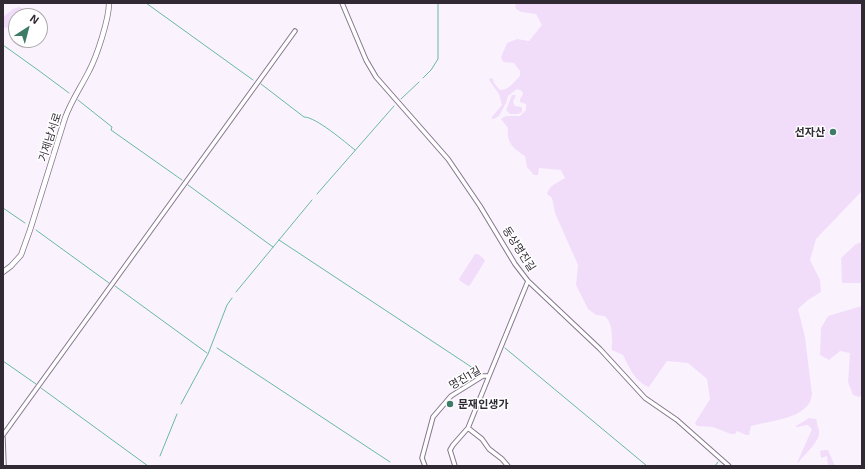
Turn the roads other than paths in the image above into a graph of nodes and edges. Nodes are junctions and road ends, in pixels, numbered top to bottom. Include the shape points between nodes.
1 (109, 3) edge
2 (342, 3) edge
3 (295, 30) dead end
4 (3, 272) edge
5 (528, 281) junction
6 (488, 376) junction
7 (468, 428) junction
8 (3, 435) edge
9 (3, 438) edge
10 (4, 466) edge
11 (425, 466) edge
12 (455, 466) edge
13 (508, 466) edge
14 (729, 466) edge

1 - 4 main road, 거제남서로 via 96,54 90,71 70,104 21,255
2 - 5 street, 동상명진길 via 376,77 448,159
3 - 8 street
5 - 6 street, 명진1길
5 - 14 street, 동상명진길 via 600,349 645,398 677,420
6 - 7 street
6 - 11 street, 명진1길 via 483,376 452,396 433,417 422,458
7 - 12 street via 450,450
7 - 13 street
9 - 10 street

